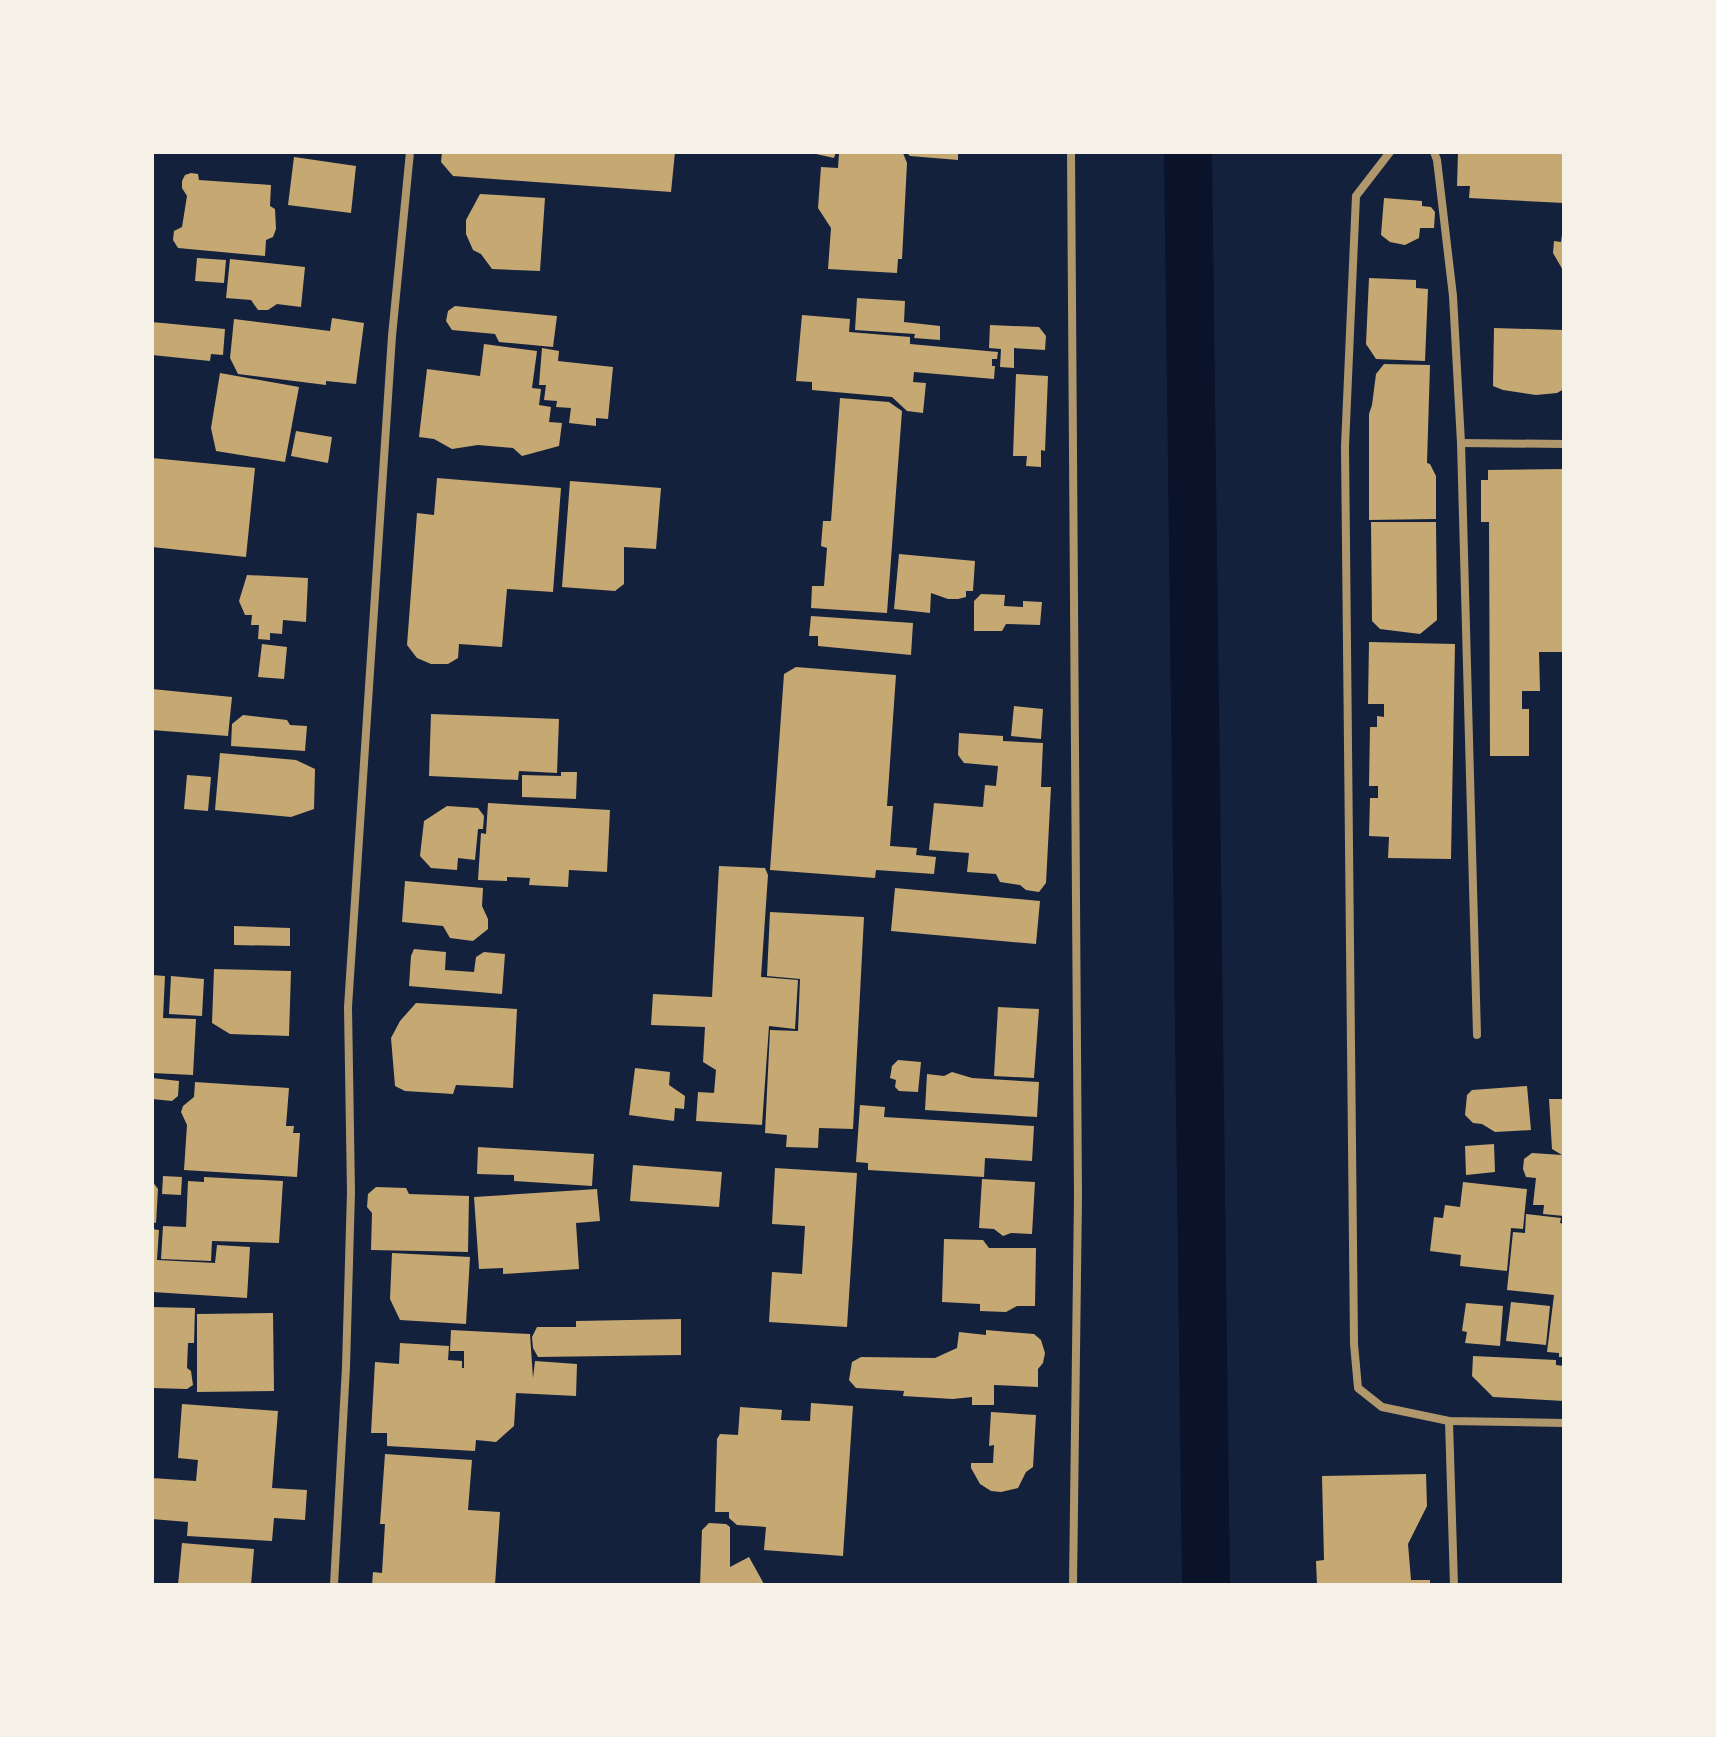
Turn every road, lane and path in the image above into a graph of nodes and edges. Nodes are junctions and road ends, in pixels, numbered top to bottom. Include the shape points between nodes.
1 (410, 152) edge
2 (1071, 152) edge
3 (1390, 152) edge
4 (1434, 152) edge
5 (1461, 443) junction
6 (1564, 444) edge
7 (1477, 1035) dead end
8 (1449, 1421) junction
9 (1564, 1423) edge
10 (334, 1585) edge
11 (1073, 1585) edge
12 (1454, 1585) edge

1 - 10 street via 392,336 348,1007 351,1192
2 - 11 street via 1078,1197
3 - 8 street via 1356,196 1345,446 1354,1344 1358,1388 1382,1407
4 - 5 street via 1453,296
5 - 6 street
5 - 7 street
8 - 9 street
8 - 12 street

